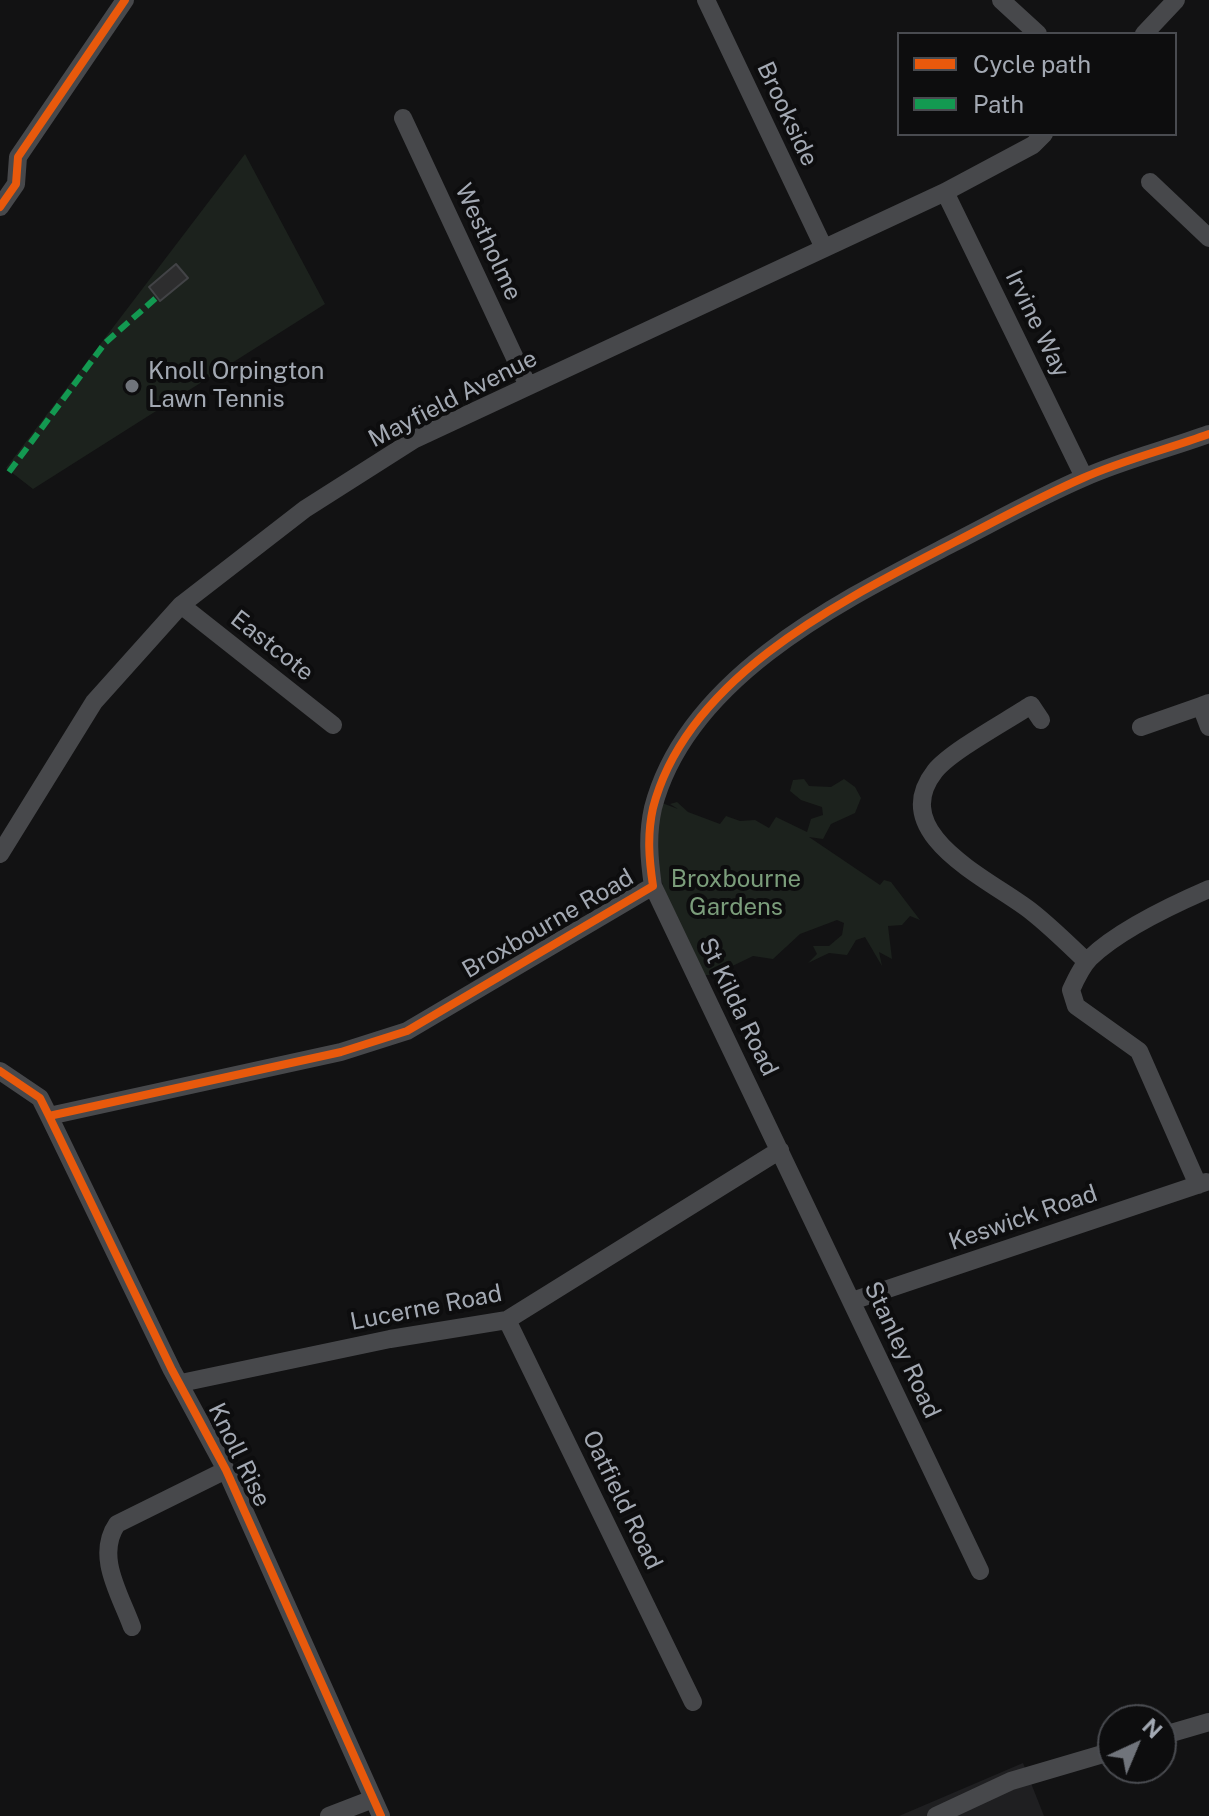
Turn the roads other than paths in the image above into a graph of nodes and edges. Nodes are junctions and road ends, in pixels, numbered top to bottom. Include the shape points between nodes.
1 (125, 0) edge
2 (706, 0) edge
3 (1001, 0) edge
4 (1176, 0) edge
5 (1036, 32) edge
6 (1146, 32) edge
7 (403, 118) dead end
8 (1042, 136) edge
9 (9, 160) edge
10 (1150, 182) dead end
11 (945, 192) junction
12 (0, 207) edge
13 (1209, 238) edge
14 (824, 248) junction
15 (528, 386) junction
16 (1209, 434) edge
17 (1084, 477) junction
18 (181, 605) junction
19 (1205, 705) edge
20 (1041, 720) dead end
21 (333, 725) dead end
22 (1141, 727) dead end
23 (1209, 727) edge
24 (0, 854) edge
25 (653, 886) junction
26 (1209, 889) edge
27 (1086, 961) junction
28 (0, 1071) edge
29 (49, 1116) junction
30 (780, 1150) junction
31 (1205, 1185) edge
32 (852, 1301) junction
33 (507, 1320) junction
34 (181, 1383) junction
35 (226, 1470) junction
36 (980, 1571) dead end
37 (132, 1627) dead end
38 (693, 1702) dead end
39 (1209, 1722) edge
40 (1177, 1731) edge
41 (1097, 1756) edge
42 (377, 1807) edge
43 (329, 1816) edge
44 (936, 1816) edge

1 - 9 street
2 - 14 street, Brookside
3 - 5 street
4 - 6 street
7 - 15 street, Westholme
8 - 11 street, Mayfield Avenue
9 - 12 street via 16,184
10 - 13 street
11 - 14 street, Mayfield Avenue
11 - 17 street, Irvine Way
14 - 15 street, Mayfield Avenue
15 - 18 street, Mayfield Avenue via 415,439 305,509
16 - 17 street, Broxbourne Road
17 - 25 street, Broxbourne Road via 834,605 738,679 694,728 662,782 648,843
18 - 21 street, Eastcote
18 - 24 street, Mayfield Avenue via 94,702
19 - 22 street
19 - 23 street
20 - 27 street via 1031,705 937,768 920,805 928,828 943,847 1031,911
25 - 29 street, Broxbourne Road via 407,1031 341,1052
25 - 30 street, St Kilda Road
26 - 27 street via 1176,903
27 - 31 street via 1071,990 1076,1006 1139,1051
28 - 29 street, Knoll Rise via 40,1098
29 - 34 street, Knoll Rise
30 - 32 street, Stanley Road
30 - 33 street, Lucerne Road
31 - 32 street, Keswick Road
32 - 36 street, Stanley Road
33 - 34 street, Lucerne Road
33 - 38 street, Oatfield Road
34 - 35 street, Knoll Rise
35 - 37 street via 117,1524 108,1537 106,1558
35 - 42 street, Knoll Rise
39 - 40 street
41 - 44 street via 1011,1781
42 - 43 street

